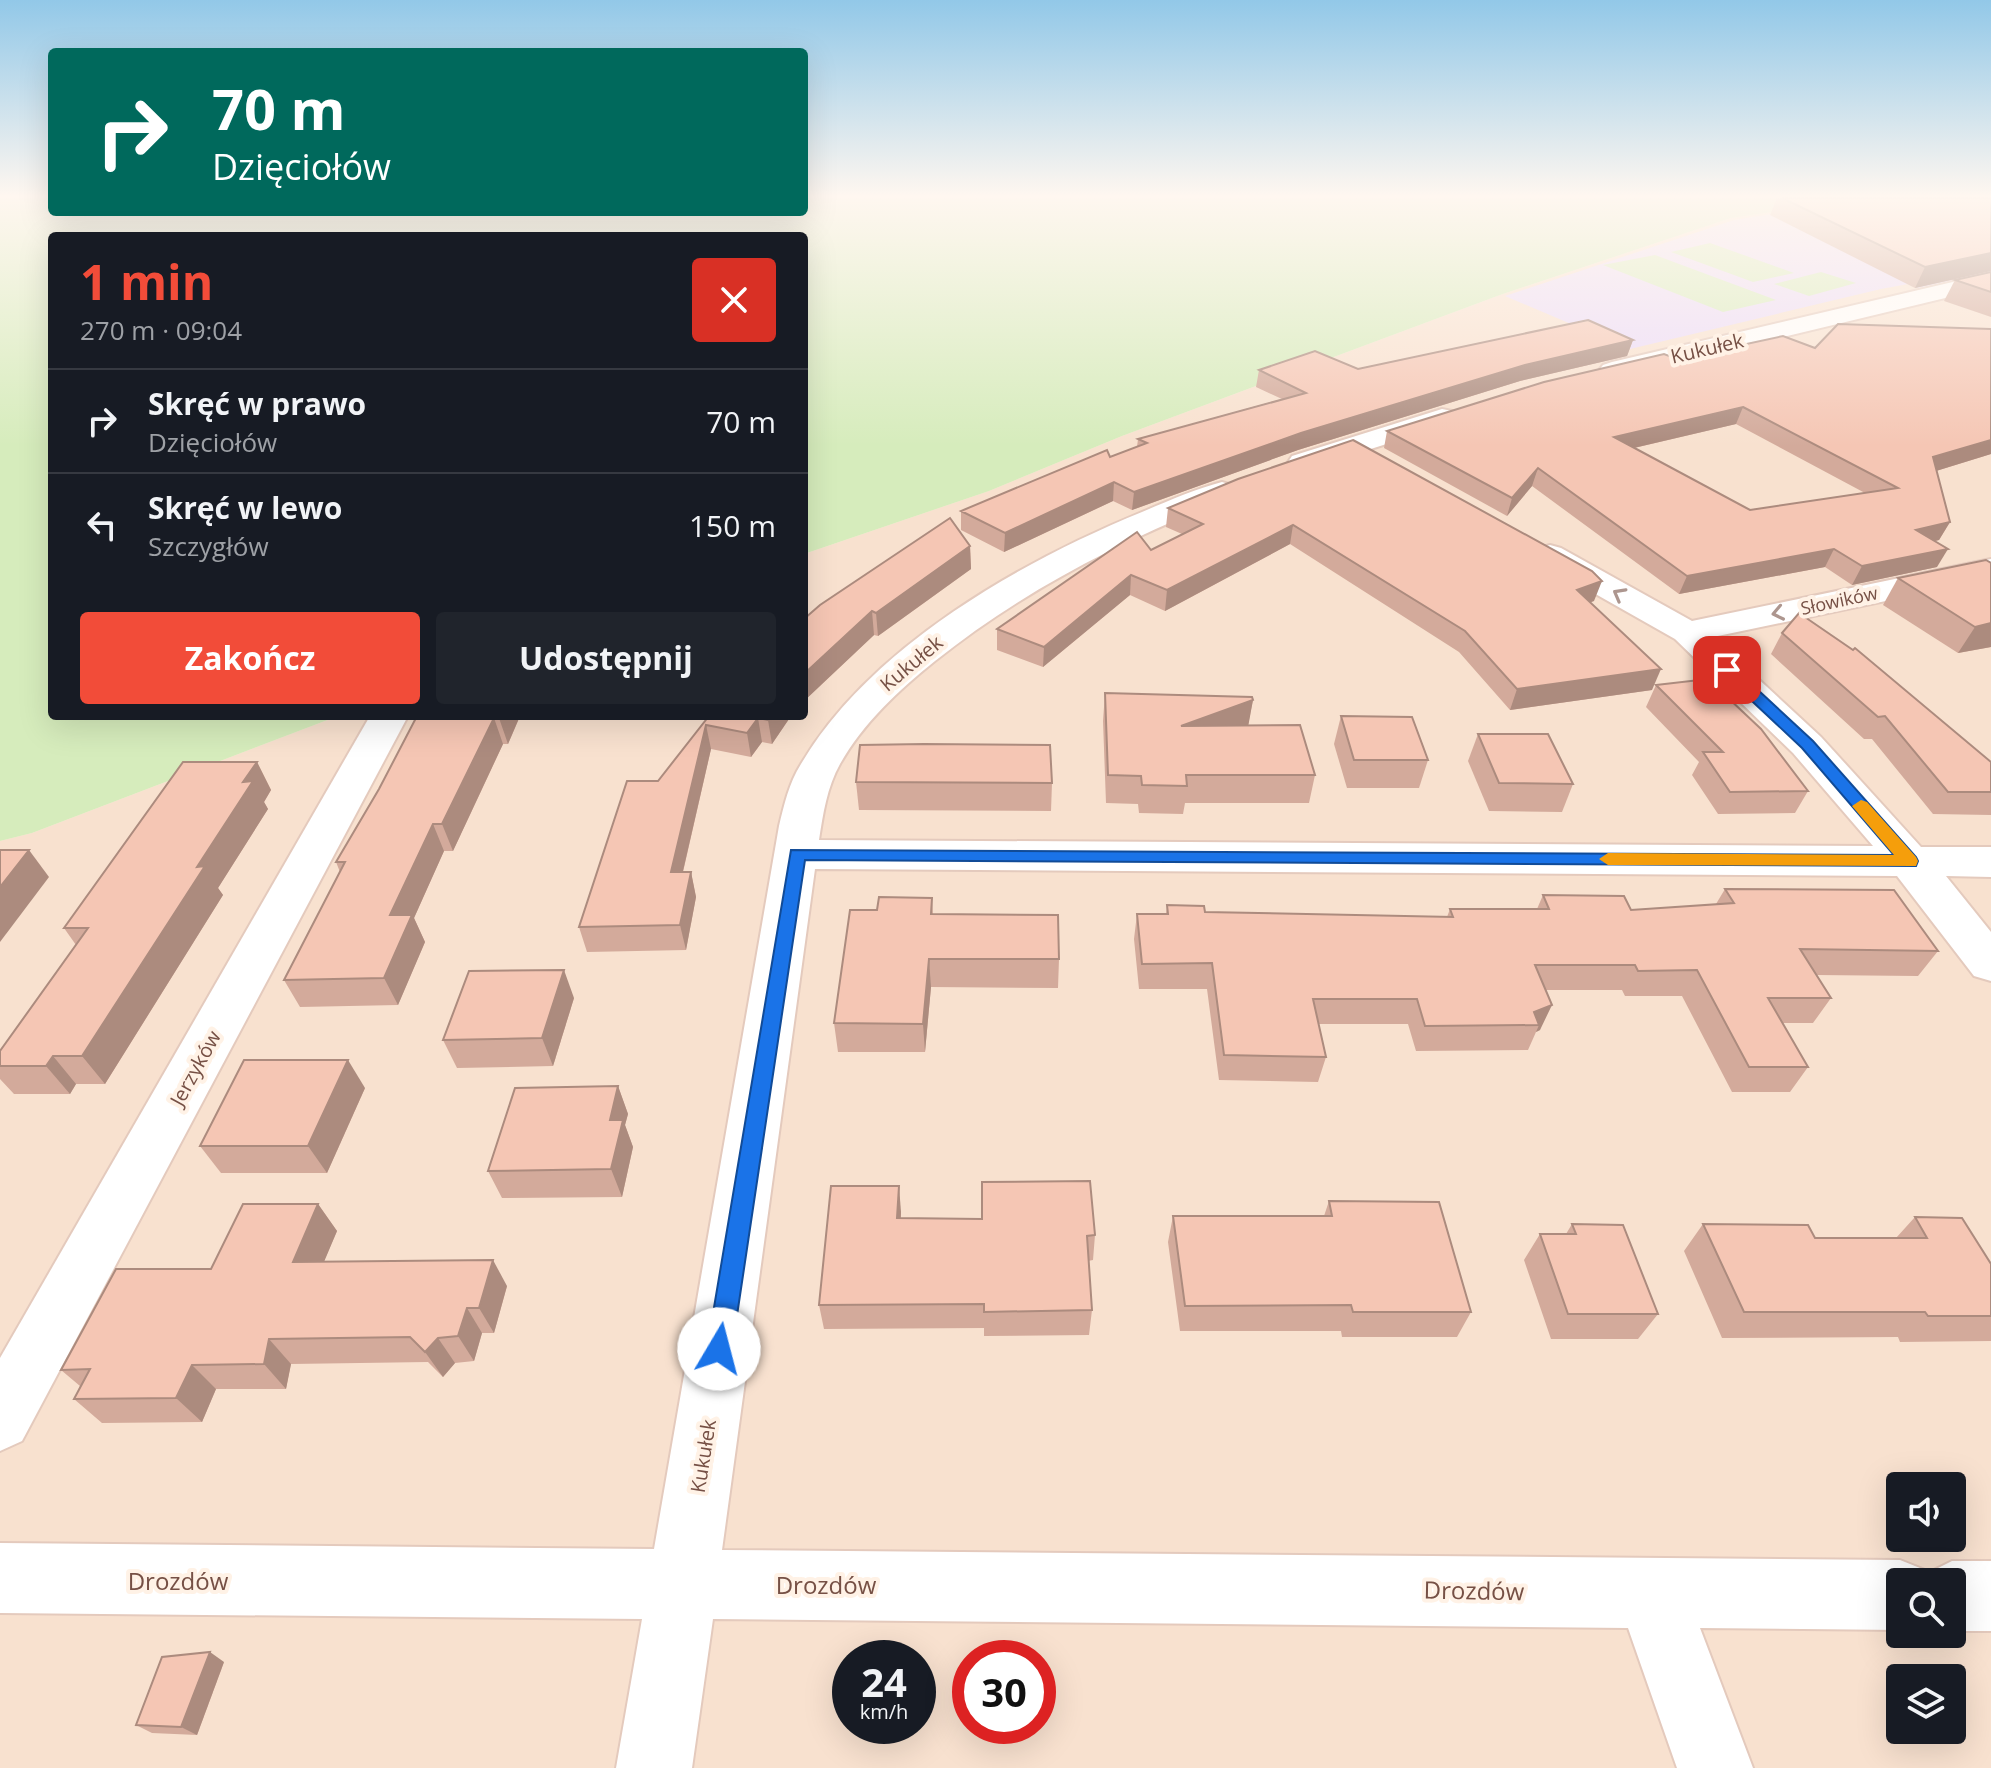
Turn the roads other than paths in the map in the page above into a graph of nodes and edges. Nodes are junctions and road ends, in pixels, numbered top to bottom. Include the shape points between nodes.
1 (1988, 282) edge
2 (1588, 375) edge
3 (1469, 408) edge
4 (1519, 538) edge
5 (1991, 569) edge
6 (1687, 632) junction
7 (387, 720) edge
8 (797, 854) junction
9 (1909, 861) junction
10 (1991, 862) edge
11 (1991, 964) edge
12 (0, 1419) edge
13 (0, 1578) edge
14 (683, 1583) junction
15 (1651, 1592) junction
16 (1886, 1595) edge
17 (1966, 1596) edge
18 (1991, 1596) edge
19 (654, 1768) edge
20 (1715, 1768) edge

1 - 2 street, Kukułek
3 - 8 street, Kukułek via 1371,456 1139,522 1045,569 958,624 865,702 818,768
6 -> 4 street
5 -> 6 street, Słowików
6 - 9 street via 1807,745
7 - 12 street, Jerzyków
8 - 9 street
8 - 14 street, Kukułek
9 - 10 street
9 - 11 street
13 - 14 street, Drozdów
14 - 15 street, Drozdów
14 - 19 street, Kukułek
15 - 16 street, Drozdów
15 - 20 street
17 - 18 street

